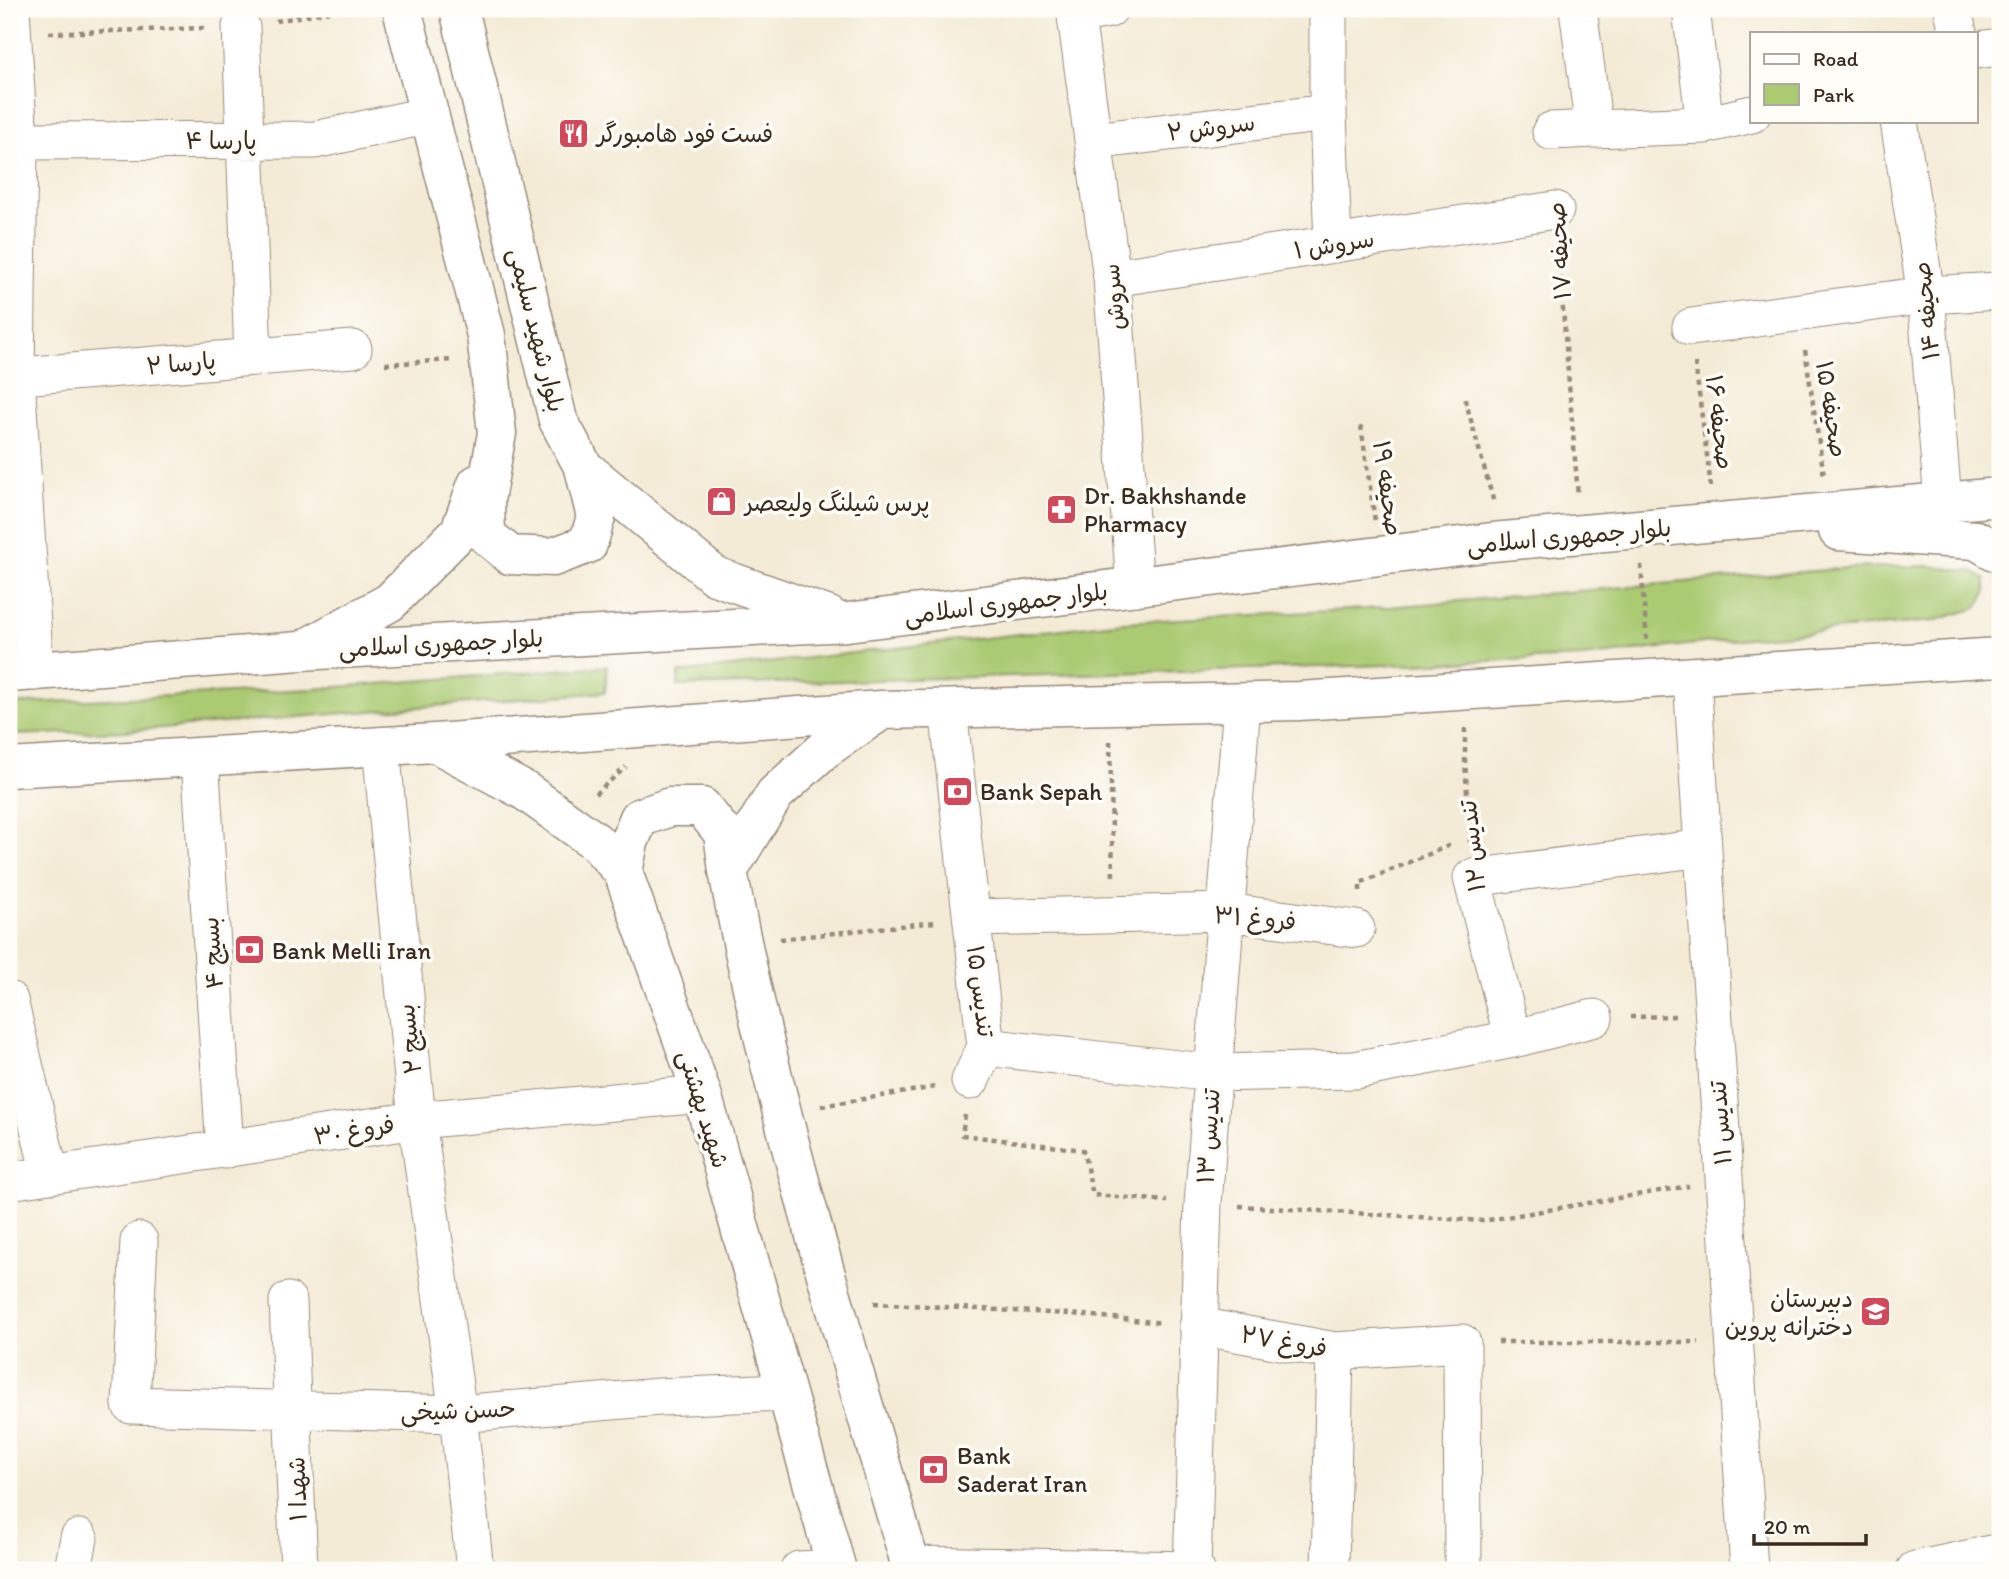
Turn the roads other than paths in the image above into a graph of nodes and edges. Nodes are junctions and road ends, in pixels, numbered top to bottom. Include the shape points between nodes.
1 (402, 9) edge
2 (459, 9) edge
3 (1328, 9) edge
4 (1578, 9) edge
5 (1690, 9) edge
6 (1953, 9) edge
7 (1087, 11) edge
8 (12, 22) edge
9 (242, 27) road end
10 (1958, 32) edge
11 (2000, 47) edge
12 (1978, 50) edge
13 (1328, 113) junction
14 (1750, 114) edge
15 (430, 115) junction
16 (1899, 122) edge
17 (1705, 125) junction
18 (1594, 129) junction
19 (1551, 131) dead end
20 (247, 139) junction
21 (14, 141) edge
22 (1093, 141) junction
23 (1555, 210) road end
24 (1333, 244) junction
25 (1112, 278) junction
26 (2000, 291) edge
27 (1926, 295) junction
28 (1691, 327) road end
29 (353, 349) road end
30 (253, 357) junction
31 (12, 377) edge
32 (497, 433) junction
33 (584, 468) junction
34 (2000, 497) edge
35 (1943, 502) junction
36 (1709, 523) junction
37 (2000, 554) edge
38 (1135, 587) junction
39 (847, 622) junction
40 (2000, 633) edge
41 (300, 651) junction
42 (2000, 657) edge
43 (1956, 660) junction
44 (22, 672) edge
45 (1692, 677) junction
46 (1242, 703) junction
47 (948, 709) junction
48 (881, 710) junction
49 (435, 743) junction
50 (381, 746) junction
51 (200, 757) junction
52 (9, 768) edge
53 (1703, 848) junction
54 (728, 871) junction
55 (623, 872) junction
56 (1226, 912) junction
57 (972, 918) junction
58 (1356, 929) road end
59 (9, 1000) edge
60 (1594, 1018) road end
61 (1513, 1039) junction
62 (986, 1047) junction
63 (1213, 1073) junction
64 (970, 1081) dead end
65 (702, 1094) junction
66 (417, 1120) junction
67 (225, 1150) junction
68 (50, 1175) junction
69 (9, 1181) edge
70 (139, 1241) dead end
71 (288, 1301) dead end
72 (1198, 1326) junction
73 (1335, 1351) junction
74 (786, 1392) junction
75 (294, 1409) junction
76 (458, 1414) junction
77 (2000, 1552) edge
78 (911, 1568) edge
79 (824, 1569) edge
80 (299, 1570) edge
81 (475, 1570) edge
82 (1194, 1570) edge
83 (1330, 1570) edge
84 (1463, 1570) edge
85 (1749, 1570) edge
86 (1915, 1570) edge

1 - 15 main road, بلوار شهید سلیمی
2 - 33 main road, بلوار شهید سلیمی via 558,420
3 - 13 street
4 - 18 street
5 - 17 street
6 - 10 street
7 - 22 street, سروش
8 - 21 street
9 - 20 street
11 - 12 street
13 - 22 street, سروش ۲
13 - 24 street
14 - 17 street
15 - 20 street, پارسا ۴ via 315,140
15 - 32 main road, بلوار شهید سلیمی via 486,335
16 - 27 street, صحیفه ۱۴
17 - 18 street
18 - 19 street
20 - 21 street, پارسا ۴
20 - 30 street
21 - 31 street
22 - 25 street, سروش
23 - 24 street, سروش ۱
24 - 25 street, سروش ۱
25 - 38 street, سروش
26 - 27 street
27 - 28 street
27 - 35 street, صحیفه ۱۴
29 - 30 street, پارسا ۲
30 - 31 street, پارسا ۲
31 - 44 street
32 - 33 main road via 485,500 486,535 510,555 553,556 588,544 596,517
32 - 41 main road via 460,531 390,602
33 - 39 main road, بلوار شهید سلیمی via 715,576
34 - 35 main road, بلوار جمهوری اسلامی
35 - 36 main road, بلوار جمهوری اسلامی
36 - 37 main road via 1976,540
36 - 38 main road, بلوار جمهوری اسلامی via 1505,541
38 - 39 main road, بلوار جمهوری اسلامی
39 - 41 main road, بلوار جمهوری اسلامی
40 - 43 main road
41 - 44 main road, بلوار جمهوری اسلامی
42 - 43 main road
43 - 45 main road
45 - 46 main road
45 - 53 street, تندیس ۱۱
46 - 47 main road
46 - 56 street, تندیس ۱۳
47 - 48 main road
47 - 57 street, تندیس ۱۵
48 - 49 main road
48 - 54 main road via 825,749 775,794
49 - 50 main road
49 - 55 main road, شهید بهشتی via 525,791 596,842
50 - 51 main road
50 - 66 street, بسیج ۲
51 - 52 main road
51 - 67 street, بسیج ۴
53 - 61 street, تندیس ۱۲ via 1472,878
53 - 85 street, تندیس ۱۱
54 - 55 main road via 723,833 702,807 670,807 639,818
54 - 78 main road via 781,1112
55 - 65 main road, شهید بهشتی
56 - 57 street, فروغ ۳۱
56 - 58 street, فروغ ۳۱
56 - 63 street, تندیس ۱۳
57 - 62 street, تندیس ۱۵
59 - 68 street
60 - 61 street, تندیس ۱۵
61 - 63 street, تندیس ۱۵ via 1355,1070
62 - 63 street, تندیس ۱۵
62 - 64 street
63 - 72 street, تندیس ۱۳
65 - 66 street, فروغ ۳۰
65 - 74 main road, شهید بهشتی
66 - 67 street, فروغ ۳۰
66 - 76 street, بسیج ۲
67 - 68 street, فروغ ۳۰
68 - 69 street, فروغ ۳۰
70 - 75 street, حسن شیخی via 131,1405
71 - 75 street, شهدا ۱
72 - 73 street, فروغ ۲۷
72 - 82 street, تندیس ۱۳
73 - 83 street
73 - 84 street, فروغ ۲۷ via 1462,1343
74 - 76 street, حسن شیخی via 659,1396
74 - 79 main road, شهید بهشتی
75 - 76 street, حسن شیخی
75 - 80 street, شهدا ۱
76 - 81 street, بسیج ۲
77 - 86 street
78 - 82 street

